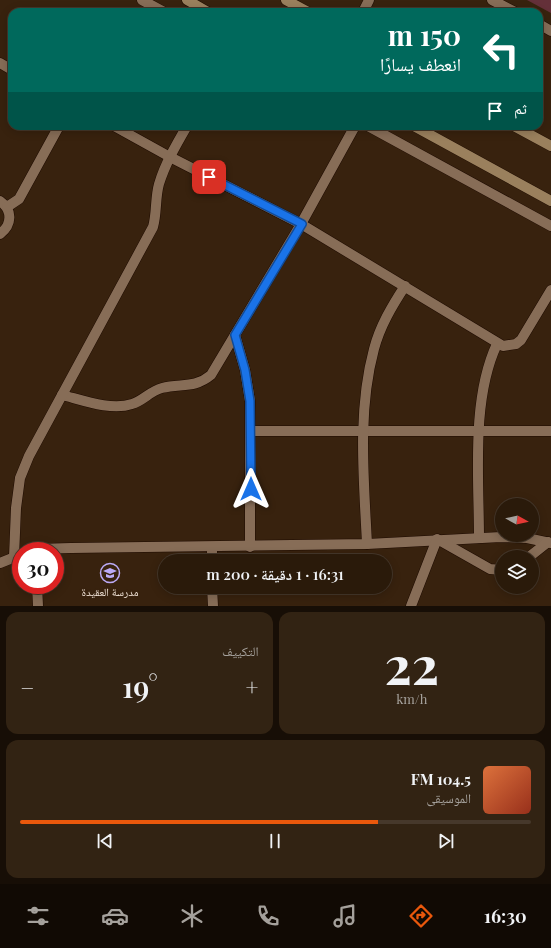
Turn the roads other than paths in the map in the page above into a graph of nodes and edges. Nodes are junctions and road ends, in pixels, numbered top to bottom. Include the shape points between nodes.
1 (142, 0) edge
2 (187, 0) edge
3 (286, 0) edge
4 (492, 0) edge
5 (157, 8) edge
6 (201, 8) edge
7 (301, 8) edge
8 (507, 8) edge
9 (57, 130) edge
10 (121, 130) edge
11 (185, 130) edge
12 (353, 130) edge
13 (375, 130) edge
14 (421, 130) edge
15 (522, 130) edge
16 (550, 143) edge
17 (170, 157) junction
18 (551, 201) edge
19 (3, 204) edge
20 (302, 224) junction
21 (551, 226) edge
22 (0, 234) edge
23 (405, 286) junction
24 (551, 290) edge
25 (235, 335) junction
26 (497, 344) junction
27 (62, 395) junction
28 (251, 431) junction
29 (364, 431) junction
30 (479, 431) junction
31 (551, 431) edge
32 (479, 538) junction
33 (437, 539) junction
34 (17, 542) edge
35 (550, 543) edge
36 (367, 544) junction
37 (250, 547) junction
38 (212, 548) junction
39 (64, 550) edge
40 (539, 550) edge
41 (212, 554) edge
42 (12, 558) edge
43 (0, 563) edge
44 (495, 569) edge
45 (37, 594) edge
46 (212, 594) edge
47 (38, 606) edge
48 (213, 606) edge
49 (411, 606) edge

1 - 5 street
2 - 6 main road
3 - 7 main road
4 - 8 street
9 - 19 street via 18,199
10 - 17 street
11 - 17 street
12 - 20 street
13 - 21 street
14 - 18 main road
15 - 16 main road
17 - 20 street
17 - 27 street via 159,185 153,227
19 - 22 street via 9,212 9,222
20 - 23 street
20 - 25 street
23 - 26 street
23 - 29 street via 391,307 374,349
24 - 26 street via 521,340 509,346
25 - 27 street via 211,374 194,385 161,388 136,403 119,406
25 - 28 street via 248,385
26 - 30 street via 485,374
27 - 34 street via 20,478 16,508
28 - 29 street
28 - 37 street
29 - 30 street
29 - 36 street
30 - 31 street
30 - 32 street
32 - 33 street
32 - 35 street via 527,538
33 - 36 street
33 - 44 street
33 - 49 street
35 - 40 street
36 - 37 street
37 - 38 street
38 - 39 street
38 - 41 street
42 - 43 street
45 - 47 street
46 - 48 street

